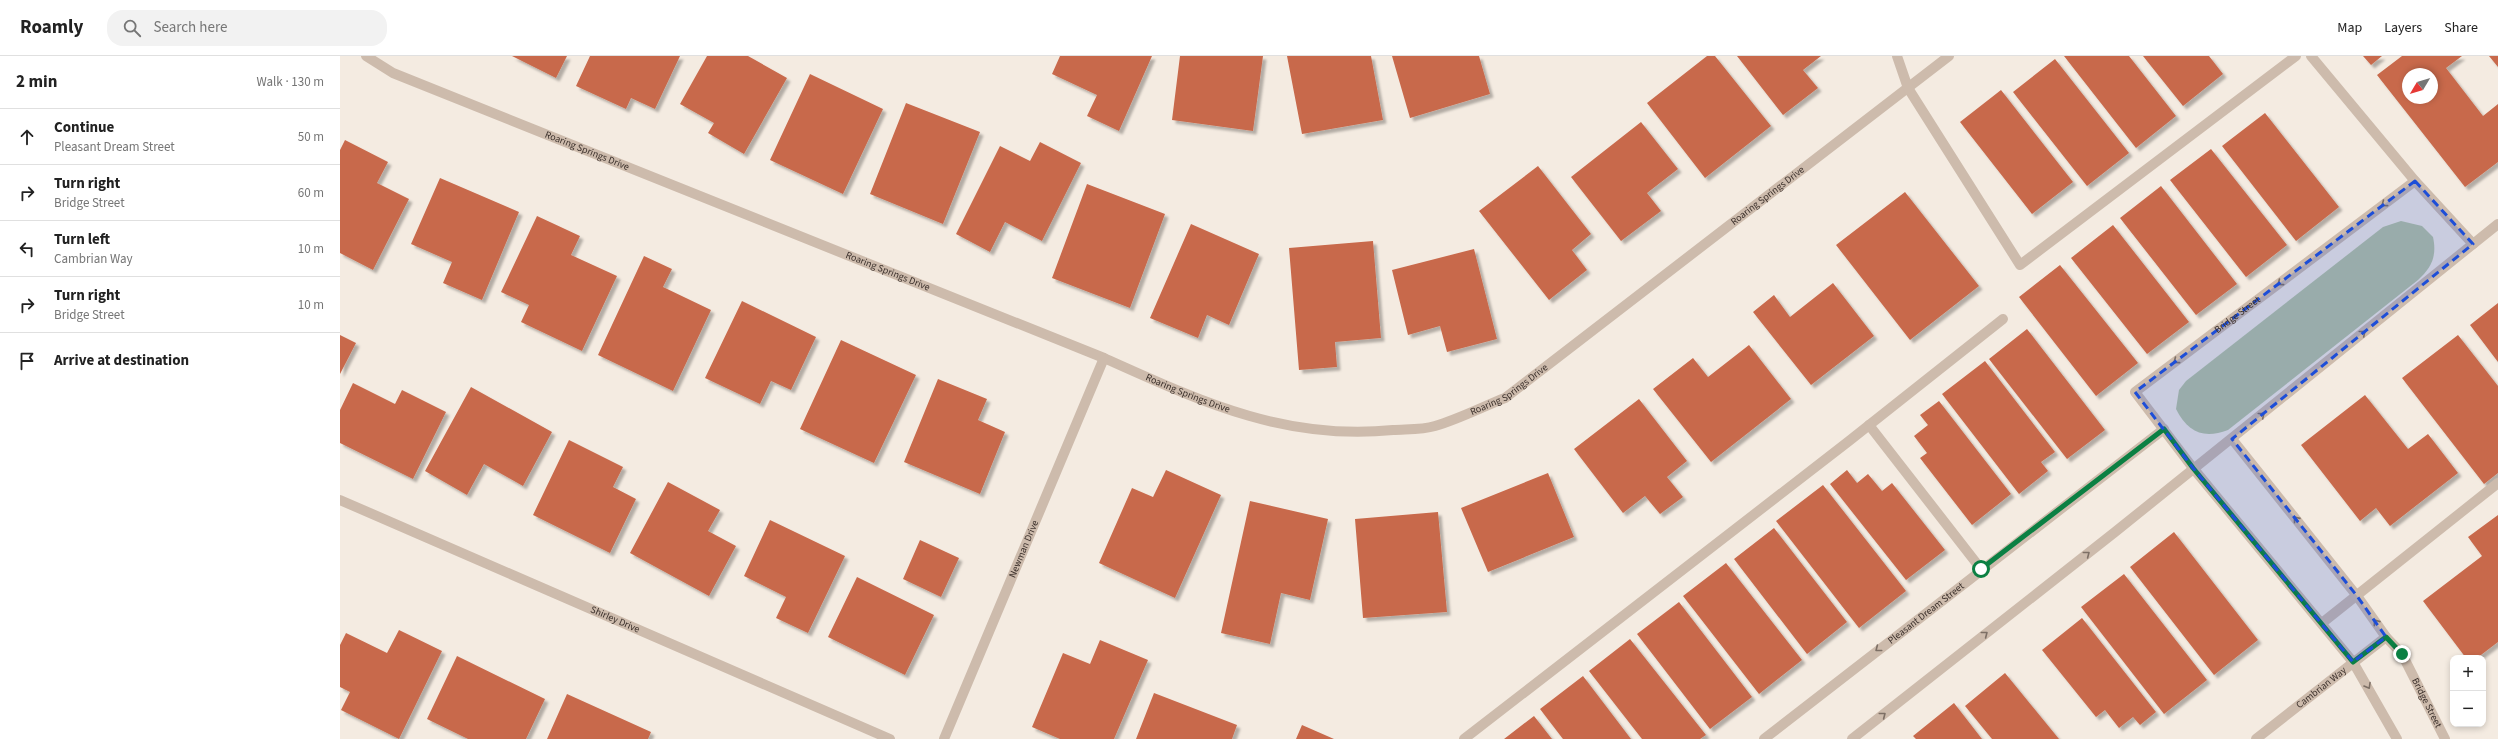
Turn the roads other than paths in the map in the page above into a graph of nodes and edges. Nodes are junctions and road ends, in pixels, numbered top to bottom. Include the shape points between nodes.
1 (366, 56) edge
2 (1897, 56) edge
3 (1950, 56) edge
4 (2296, 56) edge
5 (2311, 56) edge
6 (1908, 88) junction
7 (2415, 181) junction
8 (2498, 224) edge
9 (2473, 244) junction
10 (2003, 319) dead end
11 (1104, 358) junction
12 (1869, 425) junction
13 (2164, 429) junction
14 (2232, 439) junction
15 (2193, 468) junction
16 (2498, 483) edge
17 (340, 500) edge
18 (1981, 569) junction
19 (2357, 596) junction
20 (2322, 623) junction
21 (2386, 637) junction
22 (2353, 662) junction
23 (890, 739) edge
24 (944, 739) edge
25 (1464, 739) edge
26 (1764, 739) edge
27 (1852, 739) edge
28 (2256, 739) edge
29 (2397, 739) edge
30 (2445, 739) edge

1 - 11 street, Roaring Springs Drive via 393,73
2 - 6 street
3 - 6 street, Roaring Springs Drive
4 - 6 street via 2020,265
5 - 7 street
6 - 11 street, Roaring Springs Drive via 1505,398 1434,426 1361,433 1265,421 1207,404
7 - 9 street
7 -> 13 street, Bridge Street via 2136,392
8 - 9 street
14 -> 9 street
10 - 12 street
11 - 24 street, Newman Drive
12 - 18 street
12 - 25 street
13 - 15 street, Bridge Street
13 - 18 street, Pleasant Dream Street
14 - 15 street
19 -> 14 street, Bridge Street
15 - 20 street, Bridge Street
27 -> 15 street
16 - 19 street
17 - 23 street, Shirley Drive
18 -> 26 street, Pleasant Dream Street
19 - 20 street
21 -> 19 street, Bridge Street
20 - 22 street, Bridge Street
21 - 22 street, Cambrian Way
21 - 30 street, Bridge Street via 2402,654
22 - 28 street, Cambrian Way
22 -> 29 street, Bridge Street

